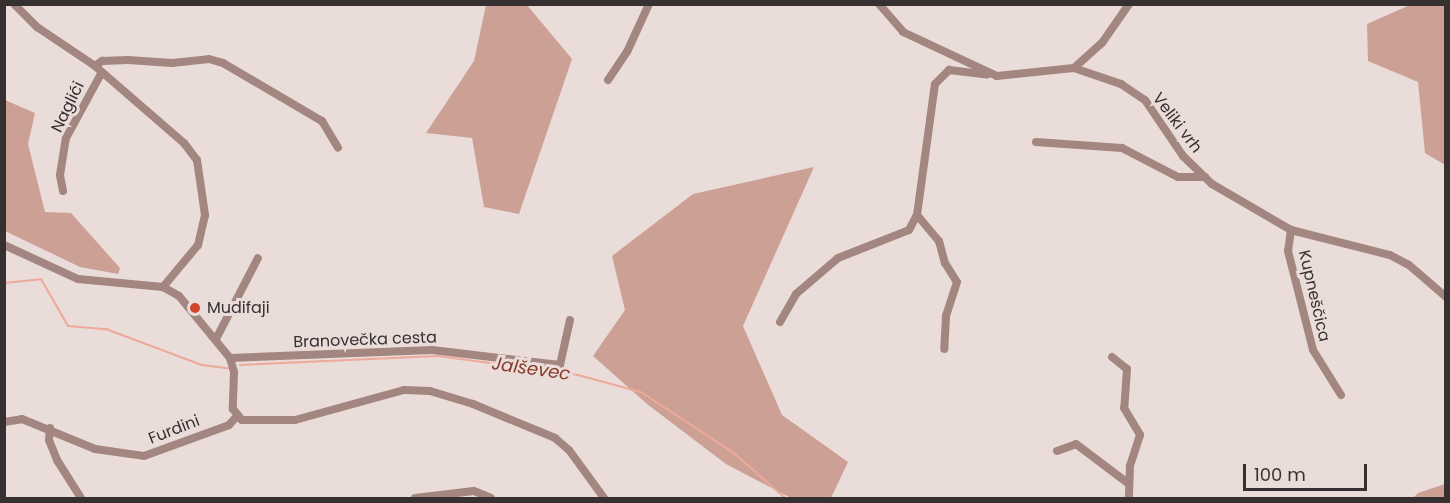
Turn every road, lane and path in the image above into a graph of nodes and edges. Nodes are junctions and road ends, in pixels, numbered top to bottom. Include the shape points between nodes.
1 (14, 4) edge
2 (649, 4) edge
3 (879, 4) edge
4 (1129, 4) edge
5 (95, 66) junction
6 (1074, 68) junction
7 (102, 72) junction
8 (997, 76) junction
9 (608, 80) dead end
10 (1036, 142) dead end
11 (338, 148) dead end
12 (1205, 177) junction
13 (63, 191) dead end
14 (917, 215) junction
15 (1291, 230) junction
16 (4, 245) edge
17 (258, 258) dead end
18 (163, 287) junction
19 (1446, 297) edge
20 (570, 320) dead end
21 (780, 322) dead end
22 (216, 339) junction
23 (944, 349) dead end
24 (1112, 357) dead end
25 (231, 360) junction
26 (1341, 395) dead end
27 (237, 416) junction
28 (4, 422) edge
29 (50, 428) junction
30 (1058, 451) dead end
31 (1130, 484) junction
32 (81, 498) edge
33 (416, 498) edge
34 (491, 498) edge
35 (604, 498) edge
36 (1129, 498) edge

1 - 5 street via 37,27
2 - 9 street via 627,52
3 - 8 street via 903,32
4 - 6 street via 1102,43
5 - 7 street
5 - 11 street via 102,61 128,60 172,63 209,59 223,63 322,121
6 - 8 street, Veliki vrh
6 - 12 street, Veliki vrh via 1099,73 1145,100 1183,156
7 - 13 street, Naglići via 66,138 62,155
7 - 18 street via 184,143 197,160 205,215 198,245
8 - 14 street, Veliki vrh via 949,70 934,84
10 - 12 street via 1122,148 1178,177
12 - 15 street, Veliki vrh
14 - 21 street via 902,235 838,258 796,294
14 - 23 street via 939,241 945,263 957,282 946,316
15 - 19 street, Veliki vrh via 1390,255
15 - 26 street, Kupneščica via 1288,251 1313,350
16 - 18 street via 78,279
17 - 22 street
18 - 22 street via 178,296
20 - 25 street, Branovečka cesta via 560,365 432,350
22 - 25 street
24 - 31 street via 1127,369 1124,408 1140,435 1130,466
25 - 27 street via 233,409
27 - 29 street, Furdini via 229,424 144,456 95,449
27 - 35 street via 264,422 295,420 405,390 430,391 555,438 570,450
28 - 29 street, Furdini via 22,419
29 - 32 street via 49,440 57,460
30 - 31 street via 1076,444
31 - 36 street
33 - 34 street via 474,491

